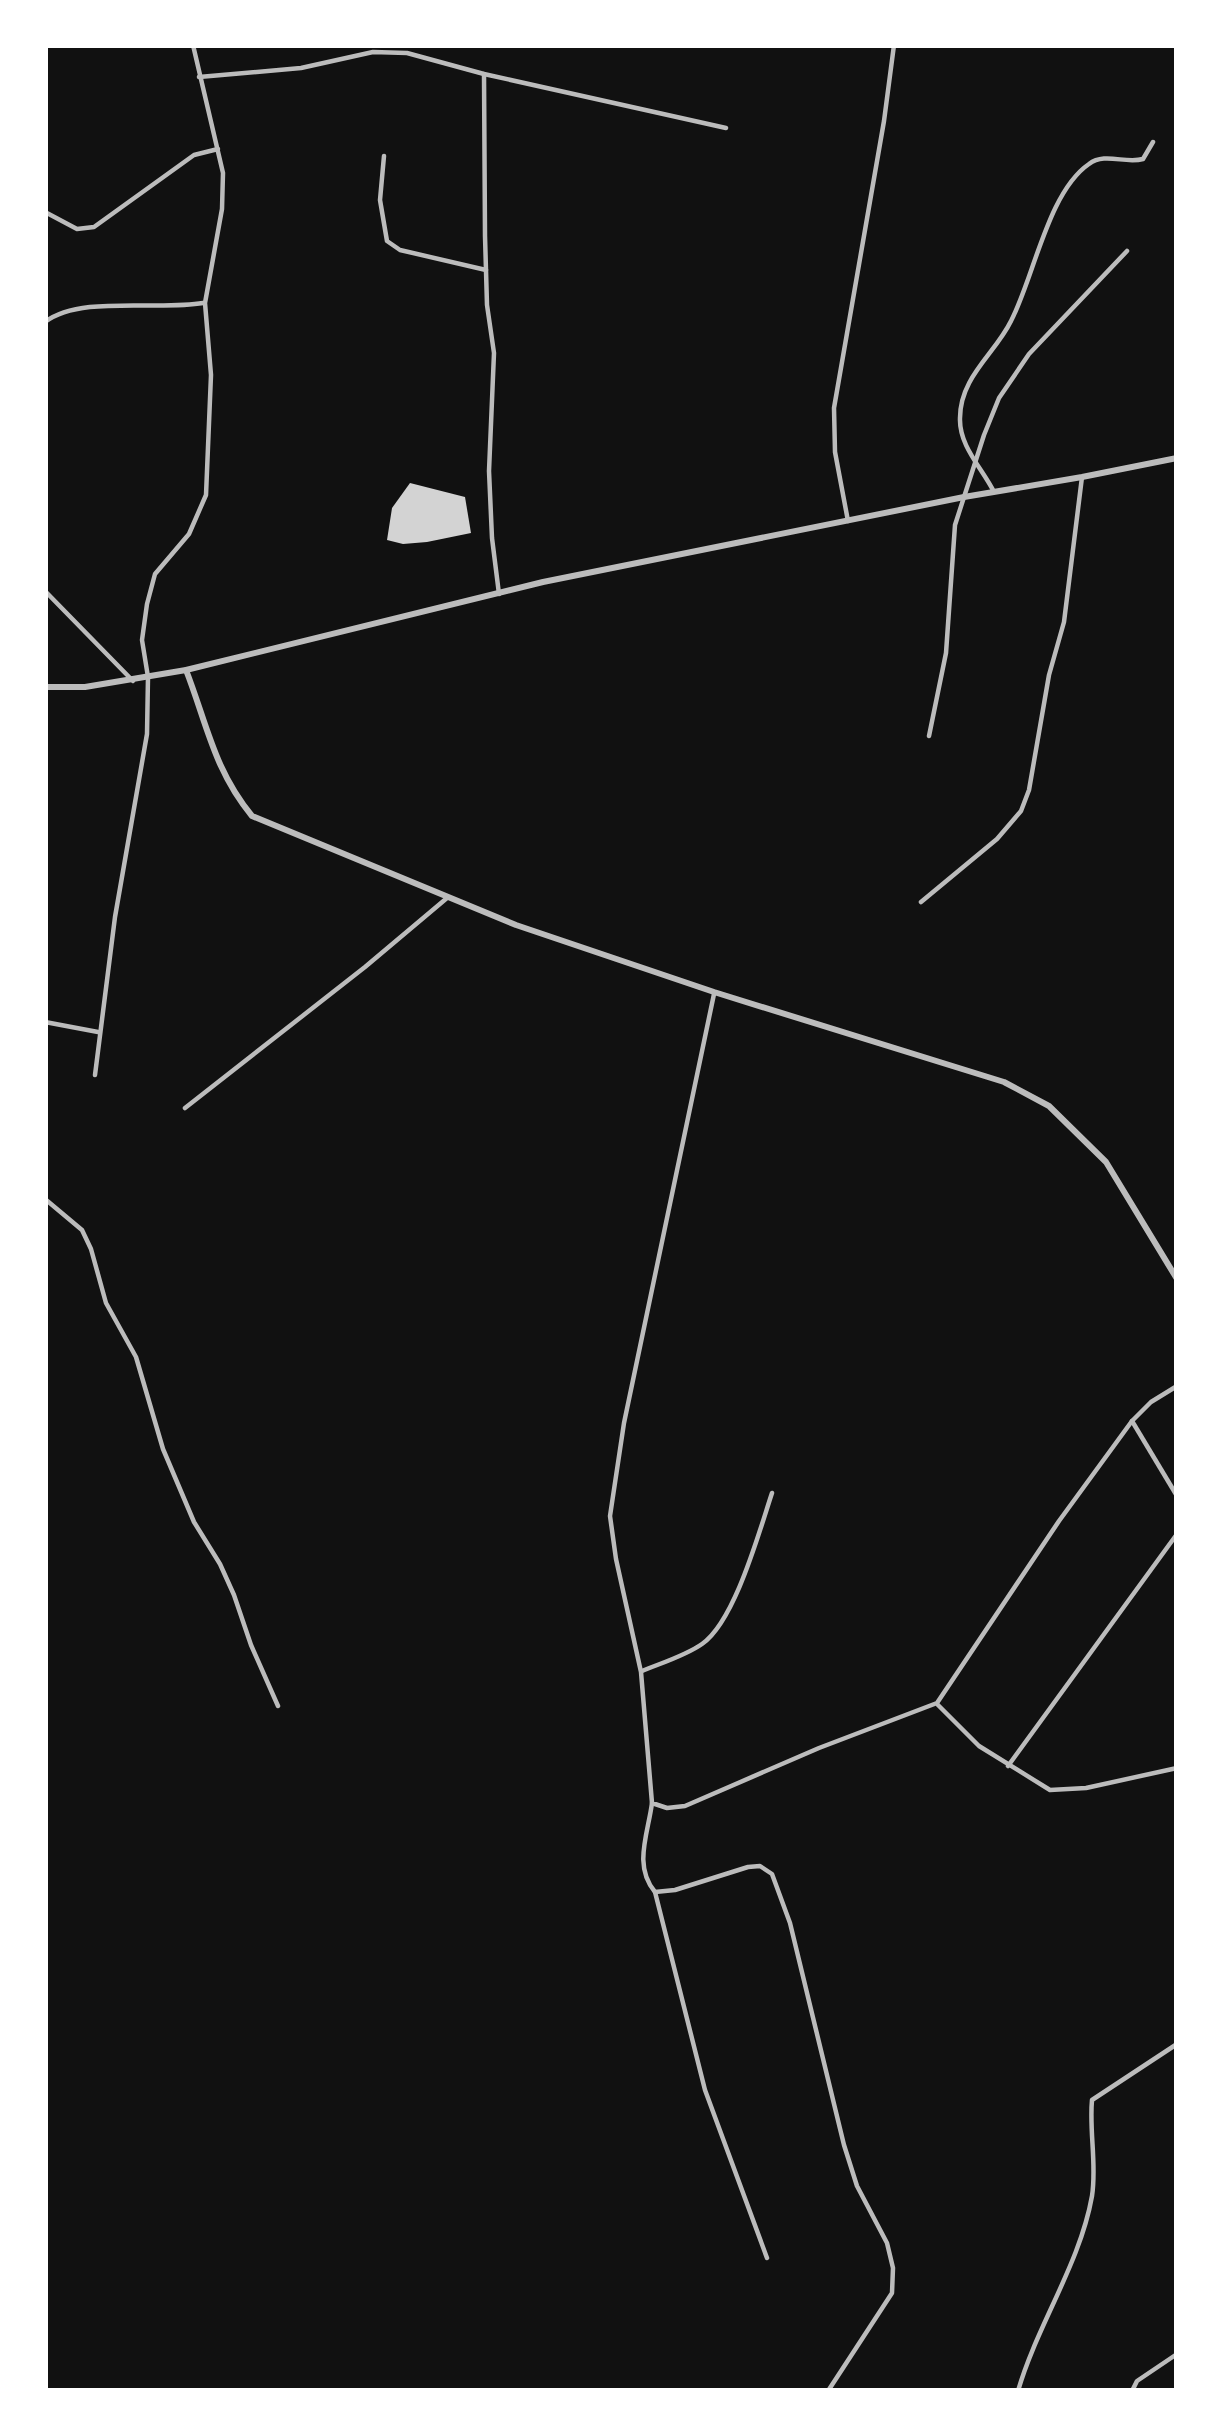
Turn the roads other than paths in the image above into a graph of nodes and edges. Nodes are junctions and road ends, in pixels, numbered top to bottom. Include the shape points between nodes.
1 (193, 45) edge
2 (894, 45) edge
3 (484, 74) junction
4 (200, 77) junction
5 (727, 128) dead end
6 (1153, 142) dead end
7 (218, 149) junction
8 (384, 156) dead end
9 (45, 212) edge
10 (1126, 251) dead end
11 (486, 270) junction
12 (205, 303) junction
13 (45, 322) edge
14 (1177, 458) edge
15 (975, 463) junction
16 (1082, 477) junction
17 (994, 492) junction
18 (964, 497) junction
19 (848, 520) junction
20 (45, 591) edge
21 (499, 594) junction
22 (186, 670) junction
23 (148, 677) junction
24 (133, 681) junction
25 (45, 687) edge
26 (929, 736) dead end
27 (448, 897) junction
28 (921, 902) dead end
29 (714, 992) junction
30 (45, 1022) edge
31 (100, 1032) junction
32 (95, 1075) dead end
33 (185, 1108) dead end
34 (45, 1199) edge
35 (1177, 1279) edge
36 (1177, 1386) edge
37 (1132, 1421) junction
38 (772, 1493) dead end
39 (1177, 1496) edge
40 (1177, 1534) edge
41 (641, 1672) junction
42 (937, 1703) junction
43 (278, 1706) dead end
44 (1008, 1766) junction
45 (1177, 1768) edge
46 (652, 1803) junction
47 (655, 1892) junction
48 (1177, 2044) edge
49 (767, 2258) dead end
50 (1177, 2354) edge
51 (828, 2391) edge
52 (1018, 2391) edge
53 (1132, 2391) edge

1 - 4 street
2 - 19 street via 834,408
3 - 4 street via 373,52
3 - 5 street
3 - 11 street
4 - 7 street
6 - 15 street via 1143,159 1088,164 1058,202 1012,320 969,380 960,432
7 - 9 street via 194,155 94,227 77,229
7 - 12 street via 222,209
8 - 11 street via 387,241
10 - 15 street via 1029,354 999,398
11 - 21 street
12 - 13 street via 75,308
12 - 23 street via 206,495 189,534 154,574 142,640
14 - 16 street
15 - 17 street
15 - 18 street
16 - 17 street
16 - 28 street via 1064,622 1029,790 997,838
17 - 18 street
18 - 19 street
18 - 26 street
19 - 21 street
20 - 24 street
21 - 22 street
22 - 23 street
22 - 27 street via 215,756 252,816
23 - 24 street
23 - 31 street via 147,734
24 - 25 street
27 - 29 street
27 - 33 street
29 - 35 street via 1004,1082 1049,1106 1106,1162
29 - 41 street via 610,1516
30 - 31 street
31 - 32 street
34 - 43 street via 82,1230 91,1249 163,1449
36 - 37 street
37 - 39 street
37 - 42 street
38 - 41 street via 720,1627
40 - 44 street
41 - 46 street
42 - 44 street
42 - 46 street via 685,1806
44 - 45 street via 1050,1790
46 - 47 street via 642,1866
47 - 49 street via 704,2090
47 - 51 street via 760,1866 772,1874 790,1923 844,2144 893,2268 892,2293
48 - 52 street via 1092,2100 1092,2194
50 - 53 street

